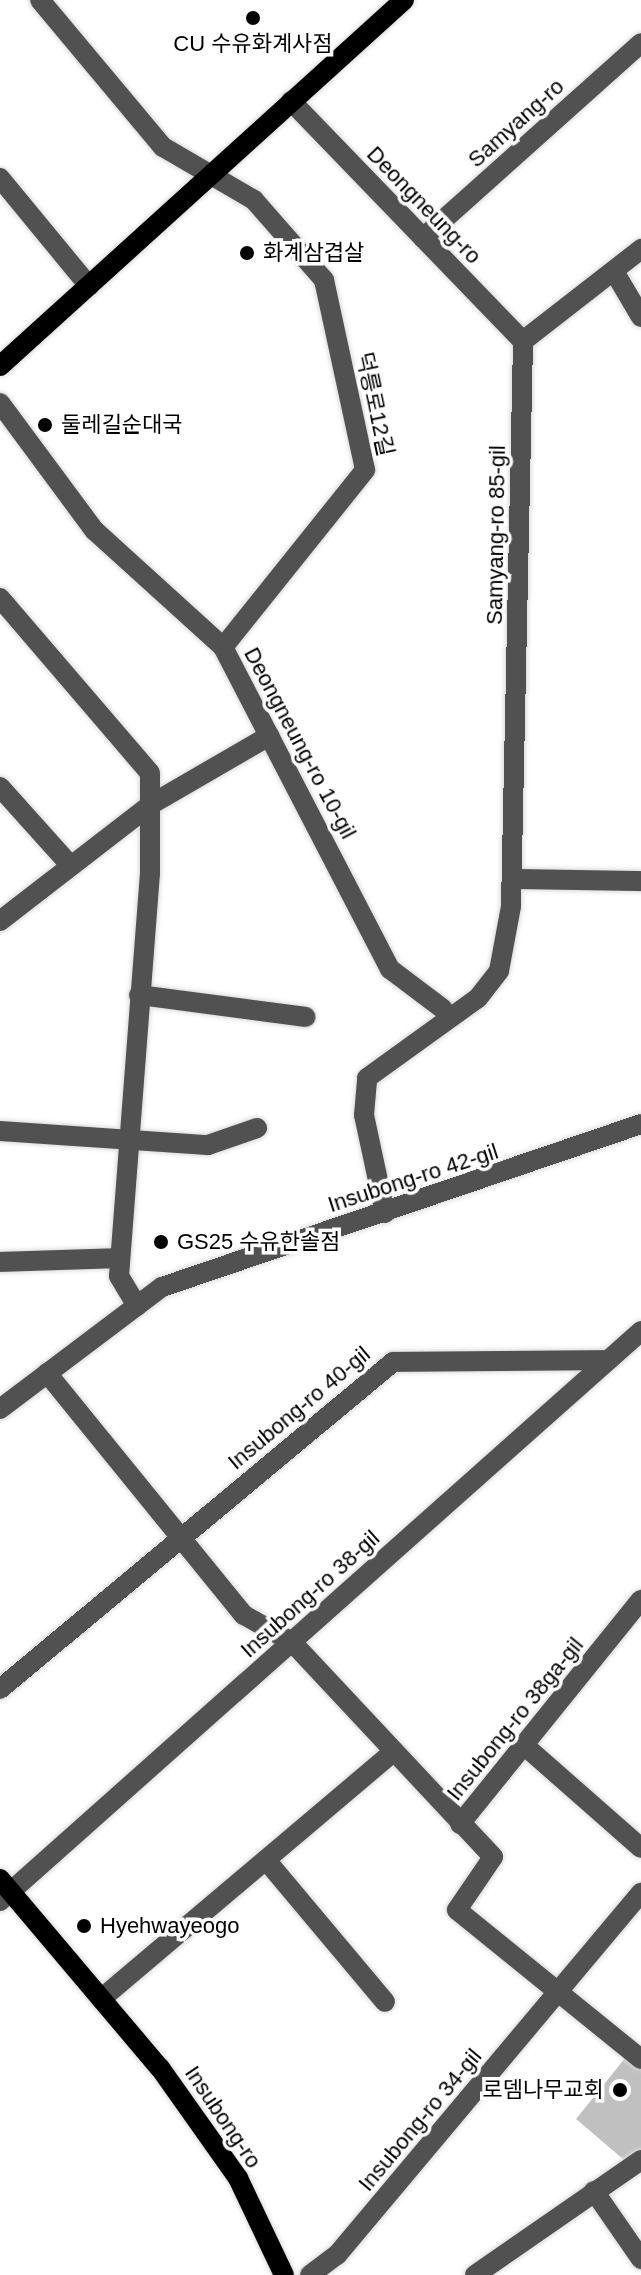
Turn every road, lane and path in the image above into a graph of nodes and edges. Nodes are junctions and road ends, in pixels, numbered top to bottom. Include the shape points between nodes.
1 (40, 0) edge
2 (404, 0) edge
3 (641, 43) edge
4 (291, 101) junction
5 (209, 175) junction
6 (0, 178) edge
7 (423, 238) junction
8 (641, 249) edge
9 (615, 273) junction
10 (89, 286) junction
11 (641, 317) edge
12 (523, 341) junction
13 (0, 366) edge
14 (0, 403) edge
15 (4, 609) edge
16 (223, 647) junction
17 (269, 736) junction
18 (0, 787) edge
19 (150, 805) junction
20 (71, 866) junction
21 (512, 879) junction
22 (641, 881) edge
23 (0, 921) edge
24 (139, 995) junction
25 (443, 1009) dead end
26 (306, 1017) dead end
27 (641, 1124) edge
28 (257, 1128) dead end
29 (0, 1131) edge
30 (127, 1136) junction
31 (385, 1213) junction
32 (120, 1258) junction
33 (0, 1262) edge
34 (137, 1306) junction
35 (641, 1331) edge
36 (608, 1360) junction
37 (47, 1373) junction
38 (1, 1408) edge
39 (181, 1538) junction
40 (641, 1600) edge
41 (292, 1642) junction
42 (0, 1689) edge
43 (525, 1746) junction
44 (391, 1754) junction
45 (460, 1824) junction
46 (641, 1848) edge
47 (266, 1860) junction
48 (4, 1891) edge
49 (641, 1893) edge
50 (561, 1990) junction
51 (101, 1999) junction
52 (385, 2002) dead end
53 (641, 2059) edge
54 (641, 2160) edge
55 (594, 2191) junction
56 (641, 2259) edge
57 (498, 2268) edge
58 (284, 2275) edge
59 (310, 2275) edge
60 (475, 2275) edge

1 - 5 street via 163,147
2 - 4 main road
3 - 7 street, Samyang-ro
4 - 5 main road
4 - 7 street, Deongneung-ro
5 - 10 main road
5 - 16 street, 덕릉로12길 via 254,200 324,280 365,470
6 - 10 street
7 - 12 street, Deongneung-ro
8 - 9 street
9 - 11 street
9 - 12 street
10 - 13 main road
12 - 21 street, Samyang-ro 85-gil
14 - 16 street, Deongneung-ro 10-gil via 94,530
15 - 19 street via 150,773
16 - 17 street, Deongneung-ro 10-gil
17 - 19 street
17 - 25 street, Deongneung-ro 10-gil via 390,969
18 - 20 street
19 - 20 street
19 - 24 street
20 - 23 street
21 - 22 street
21 - 31 street, Samyang-ro 85-gil via 499,971 478,998 367,1078 364,1115
24 - 26 street
24 - 30 street
27 - 31 street, Insubong-ro 42-gil
28 - 30 street via 208,1145
29 - 30 street
30 - 32 street
31 - 34 street, Insubong-ro 42-gil via 162,1287
32 - 33 street
32 - 34 street via 119,1276
34 - 37 street, Insubong-ro 42-gil
35 - 36 street, Insubong-ro 38-gil
36 - 39 street, Insubong-ro 40-gil via 393,1362
36 - 41 street, Insubong-ro 38-gil
37 - 38 street, Insubong-ro 42-gil
37 - 39 street
39 - 41 street via 244,1615
39 - 42 street, Insubong-ro 40-gil
40 - 43 street, Insubong-ro 38ga-gil
41 - 44 street, Insubong-ro 38ga-gil
41 - 48 street, Insubong-ro 38-gil
43 - 45 street, Insubong-ro 38ga-gil
43 - 46 street
44 - 45 street, Insubong-ro 38ga-gil
44 - 47 street
45 - 50 street via 493,1857 457,1910
47 - 51 street
47 - 52 street
48 - 51 main road, Insubong-ro
49 - 50 street, Insubong-ro 34-gil
50 - 53 street
50 - 59 street, Insubong-ro 34-gil via 337,2255
51 - 58 main road, Insubong-ro via 238,2178
54 - 55 street
55 - 56 street
55 - 57 street
57 - 60 street

